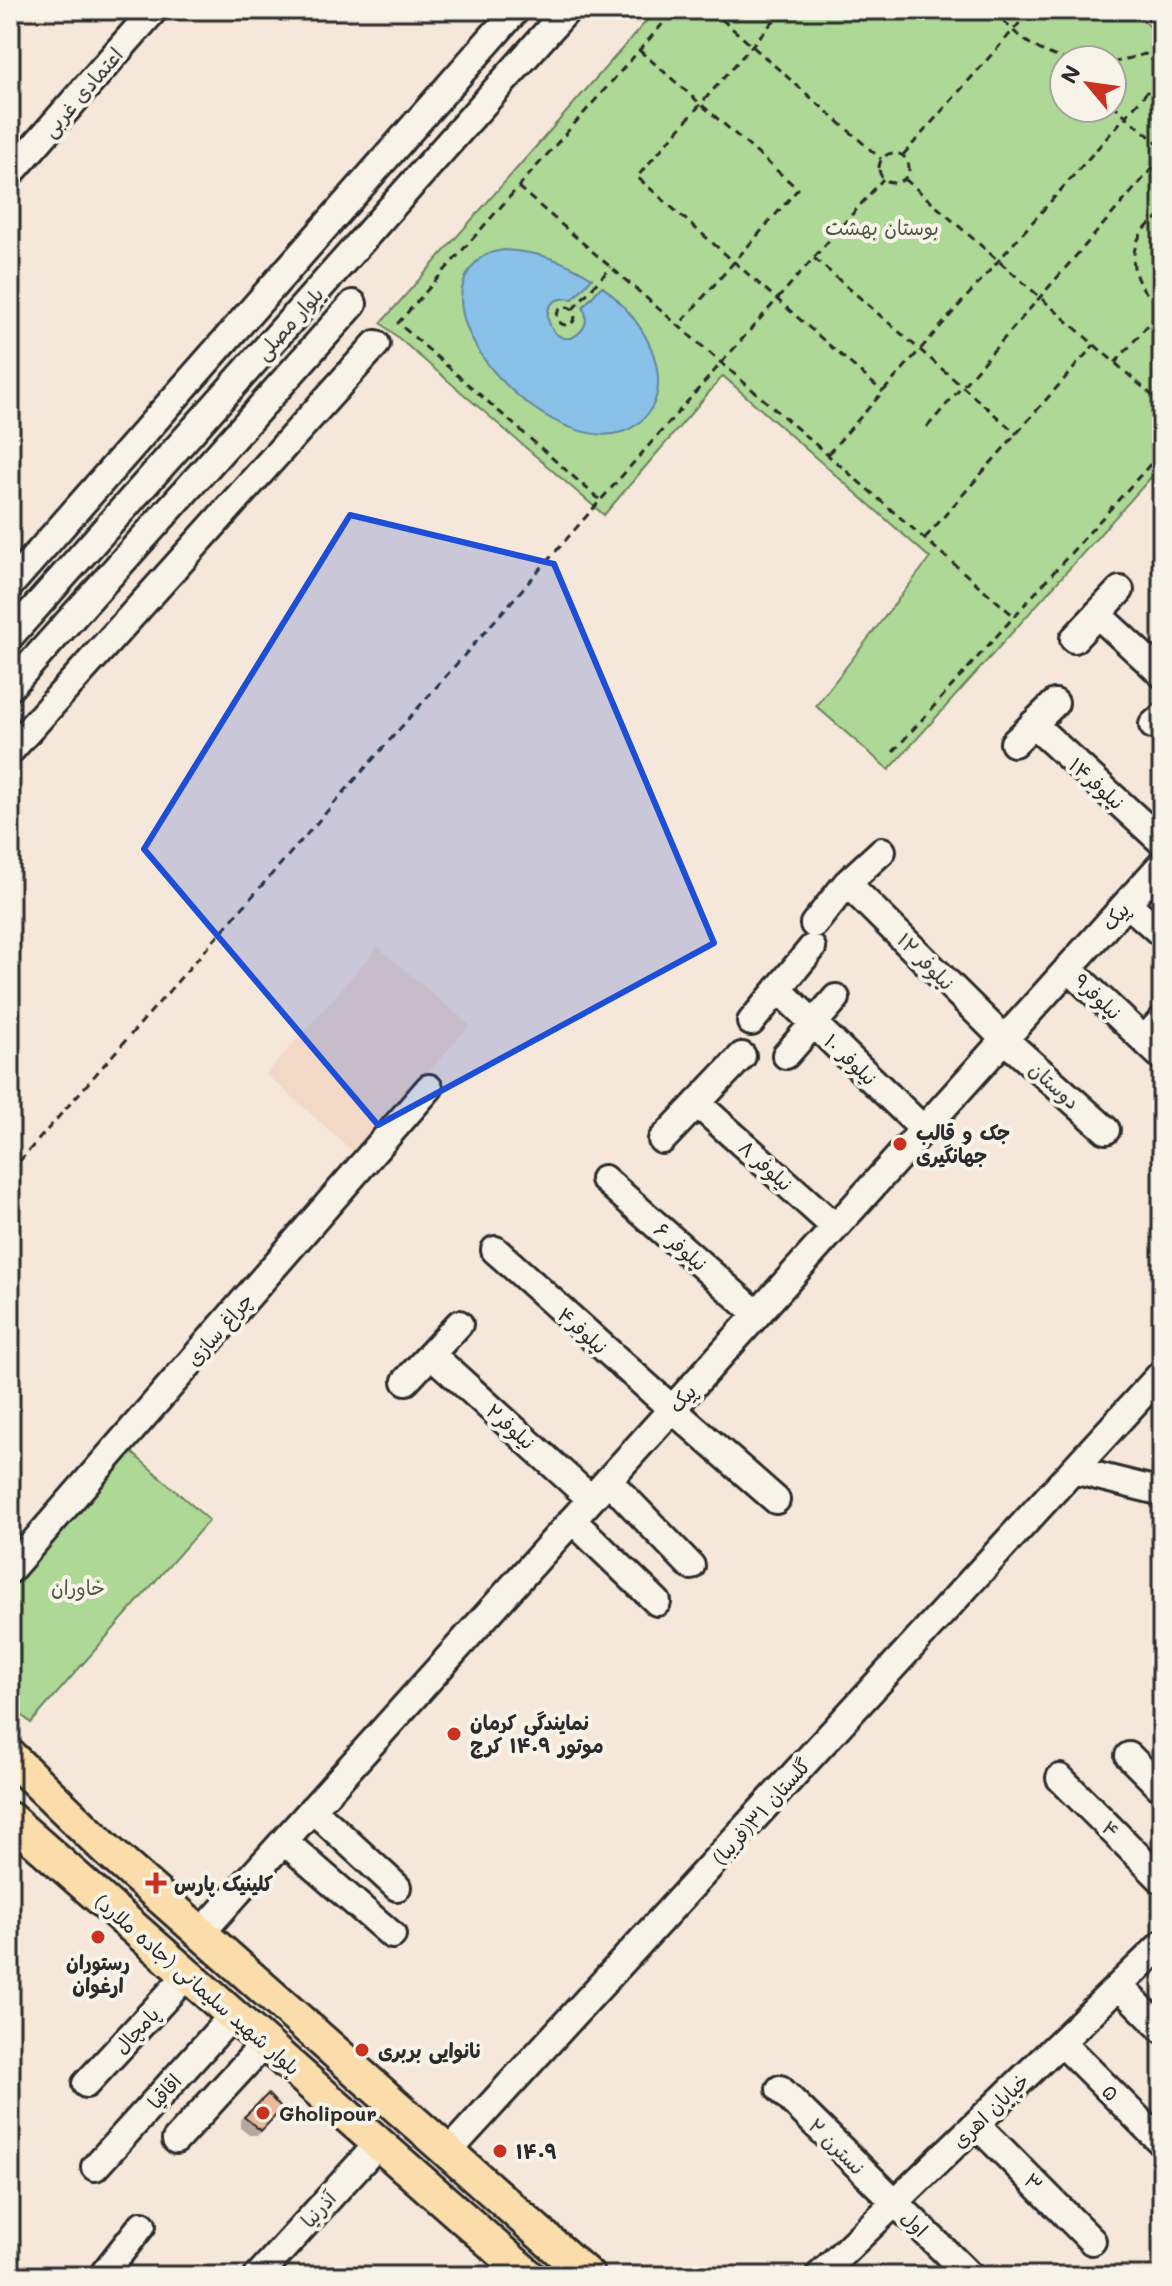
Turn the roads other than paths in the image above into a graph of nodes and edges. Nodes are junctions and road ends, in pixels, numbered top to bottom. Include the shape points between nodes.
1 (154, 10) edge
2 (516, 10) edge
3 (565, 11) edge
4 (10, 174) edge
5 (353, 304) dead end
6 (376, 344) dead end
7 (138, 544) junction
8 (171, 571) junction
9 (10, 585) edge
10 (1120, 590) dead end
11 (89, 599) junction
12 (1097, 614) junction
13 (121, 627) junction
14 (10, 636) edge
15 (1074, 639) dead end
16 (1162, 674) edge
17 (10, 687) edge
18 (1055, 703) dead end
19 (1033, 724) junction
20 (1014, 743) dead end
21 (10, 751) edge
22 (1162, 842) edge
23 (882, 851) dead end
24 (1160, 868) edge
25 (847, 883) junction
26 (1127, 903) junction
27 (1162, 934) edge
28 (1068, 968) junction
29 (778, 989) junction
30 (836, 998) dead end
31 (1162, 1020) edge
32 (751, 1022) dead end
33 (813, 1024) junction
34 (1004, 1039) junction
35 (1153, 1048) edge
36 (786, 1055) dead end
37 (742, 1056) dead end
38 (429, 1088) dead end
39 (697, 1103) junction
40 (923, 1129) junction
41 (1106, 1130) dead end
42 (662, 1140) dead end
43 (604, 1179) dead end
44 (835, 1227) junction
45 (495, 1250) dead end
46 (757, 1314) junction
47 (459, 1324) dead end
48 (431, 1354) junction
49 (1162, 1373) edge
50 (406, 1381) dead end
51 (672, 1409) junction
52 (1073, 1470) junction
53 (600, 1490) junction
54 (1162, 1492) edge
55 (776, 1500) dead end
56 (572, 1520) junction
57 (691, 1566) dead end
58 (10, 1570) edge
59 (657, 1602) dead end
60 (10, 1756) edge
61 (1129, 1756) dead end
62 (1060, 1778) dead end
63 (1162, 1789) edge
64 (312, 1809) junction
65 (10, 1819) edge
66 (284, 1841) junction
67 (1162, 1880) edge
68 (397, 1887) dead end
69 (202, 1932) junction
70 (392, 1935) dead end
71 (1162, 1944) edge
72 (187, 1975) junction
73 (1119, 1986) junction
74 (233, 2015) junction
75 (1162, 2029) edge
76 (1061, 2042) junction
77 (265, 2043) junction
78 (86, 2084) dead end
79 (780, 2089) dead end
80 (976, 2124) junction
81 (176, 2140) dead end
82 (379, 2143) junction
83 (1162, 2143) edge
84 (448, 2152) junction
85 (95, 2167) dead end
86 (895, 2203) junction
87 (142, 2225) dead end
88 (1092, 2241) dead end
89 (526, 2275) edge
90 (110, 2276) edge
91 (258, 2276) edge
92 (588, 2276) edge
93 (819, 2276) edge
94 (970, 2276) edge

1 - 4 street, اعتمادی غربی
2 - 9 street, بلوار مصلی
3 - 14 street, بلوار مصلی
5 - 7 street
6 - 8 street
7 - 8 street
7 - 11 street
8 - 13 street
10 - 12 street
11 - 13 street
11 - 17 street
12 - 15 street
12 - 16 street
13 - 21 street
18 - 19 street
19 - 20 street
19 - 22 street, نیلوفر۱۴
23 - 25 street
24 - 26 street, پیک
25 - 29 street
25 - 34 street, نیلوفر ۱۲
26 - 27 street
26 - 28 street, پیک
28 - 34 street, پیک
28 - 35 street, نیلوفر۹
29 - 32 street
29 - 33 street, نیلوفر ۱۰
30 - 33 street
31 - 35 street
33 - 36 street
33 - 40 street, نیلوفر ۱۰
34 - 40 street, پیک
34 - 41 street, دوستان
37 - 39 street
38 - 58 street, چراغ سازی
39 - 42 street
39 - 44 street, نیلوفر ۸
40 - 44 street, پیک
43 - 46 street, نیلوفر ۶
44 - 46 street, پیک
45 - 51 street, نیلوفر۴
46 - 51 street, پیک
47 - 48 street
48 - 50 street
48 - 53 street, نیلوفر۲
49 - 52 street, گلستان ۳۱(فریبا)
51 - 53 street, پیک
51 - 55 street, نیلوفر۴
52 - 54 street
52 - 84 street, گلستان ۳۱(فریبا)
53 - 56 street, پیک
53 - 57 street, نیلوفر۲
56 - 59 street
56 - 64 street, پیک
60 - 69 main road, بلوار شهید سلیمانی (جاده ملارد)
61 - 63 street
62 - 67 street, ۴
64 - 66 street, پیک
64 - 68 street
65 - 72 main road, بلوار شهید سلیمانی (جاده ملارد)
66 - 69 street, پیک
66 - 70 street
69 - 84 main road, بلوار شهید سلیمانی (جاده ملارد)
71 - 73 street, خیابان اهری
72 - 74 main road, بلوار شهید سلیمانی (جاده ملارد)
72 - 78 street, پامچال
73 - 75 street
73 - 76 street, خیابان اهری
74 - 77 main road, بلوار شهید سلیمانی (جاده ملارد)
74 - 85 street, اقاقیا
76 - 80 street, خیابان اهری
76 - 83 street, ۵
77 - 81 street
77 - 82 main road, بلوار شهید سلیمانی (جاده ملارد)
79 - 86 street, نسترن ۲
80 - 86 street, خیابان اهری
80 - 88 street, ۳
82 - 89 main road, بلوار شهید سلیمانی (جاده ملارد)
82 - 91 street, آذرنیا
84 - 92 main road, بلوار شهید سلیمانی (جاده ملارد)
86 - 93 street, خیابان اهری
86 - 94 street, اول
87 - 90 street via 105,2272

